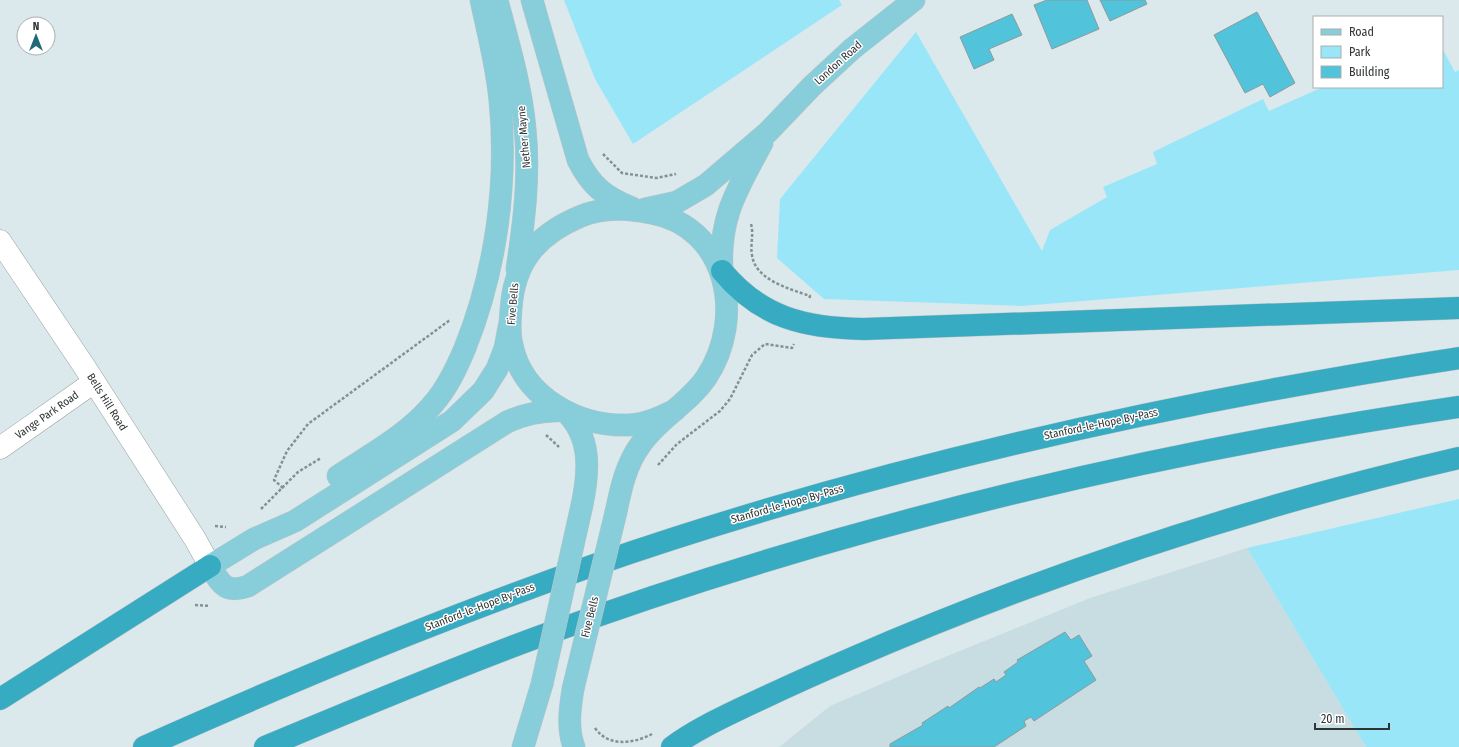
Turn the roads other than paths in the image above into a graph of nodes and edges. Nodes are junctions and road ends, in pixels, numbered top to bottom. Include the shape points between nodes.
1 (481, 0) edge
2 (497, 0) edge
3 (532, 0) edge
4 (914, 0) edge
5 (768, 132) junction
6 (637, 210) junction
7 (0, 241) edge
8 (722, 271) junction
9 (516, 276) junction
10 (1459, 308) edge
11 (510, 322) junction
12 (1459, 358) edge
13 (94, 382) junction
14 (1459, 407) edge
15 (675, 410) junction
16 (565, 411) junction
17 (0, 448) edge
18 (1459, 458) edge
19 (254, 539) junction
20 (210, 566) junction
21 (0, 699) edge
22 (144, 747) edge
23 (265, 747) edge
24 (523, 747) edge
25 (574, 747) edge
26 (672, 747) edge

1 - 19 main road via 500,100 502,158 498,217 488,275 462,355 452,377 435,403 418,420 295,505
2 - 9 main road, Nether Mayne via 519,86 525,127 527,194
3 - 6 main road via 573,144 586,176 609,197
4 - 5 main road, London Road via 812,86
5 - 6 main road, London Road via 692,195 677,202
5 - 8 main road, London Road via 730,205 722,240
6 - 8 main road, Five Bells via 661,214 680,222 712,253
6 - 9 main road, Five Bells via 600,211 562,225 543,239 527,256
7 - 13 street, Bells Hill Road
8 - 10 highway via 750,300 768,310 829,329
8 - 15 main road, Five Bells via 726,294 726,318 717,355 706,377 692,395
9 - 11 main road, Five Bells
11 - 16 main road, Five Bells via 512,345 518,363 542,396
11 - 19 main road via 505,348 497,369 483,391 452,421 295,521
12 - 22 highway, Stanford-le-Hope By-Pass via 1248,393 1093,425 797,500 670,540 505,597 289,683
13 - 17 street, Vange Park Road
13 - 20 street, Bells Hill Road via 196,539
14 - 23 highway via 1258,441 1103,472 953,508 815,547 681,588 538,637
15 - 16 main road, Five Bells via 654,420 630,425 584,420
15 - 25 main road, Five Bells, bridge via 654,427 630,462 573,689 569,722
16 - 20 main road via 539,411 507,422 248,586 231,589 224,587
16 - 24 main road, Five Bells, bridge via 579,429 585,450 588,477 542,684
18 - 26 highway via 1304,498 1210,526 1031,586 962,612 796,682 711,723
19 - 20 main road
20 - 21 highway

